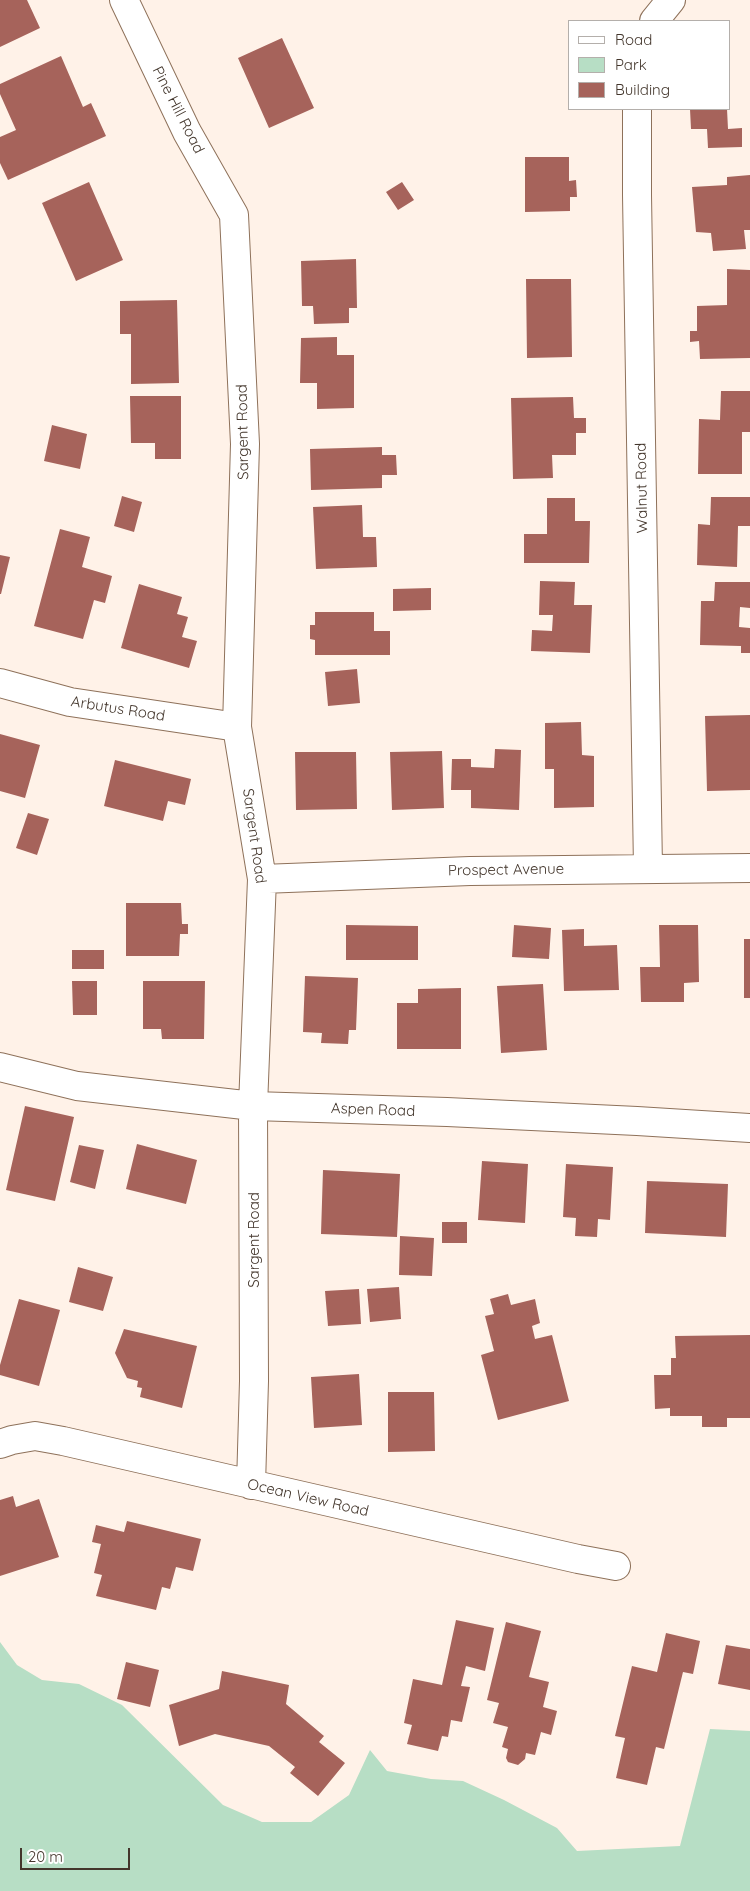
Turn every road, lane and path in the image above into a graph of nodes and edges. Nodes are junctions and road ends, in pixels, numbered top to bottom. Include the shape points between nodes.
1 (124, 0) edge
2 (671, 0) edge
3 (655, 20) edge
4 (638, 110) edge
5 (234, 218) joint
6 (0, 684) edge
7 (237, 727) junction
8 (648, 868) junction
9 (750, 868) edge
10 (262, 879) junction
11 (0, 1067) edge
12 (253, 1106) junction
13 (750, 1128) edge
14 (0, 1444) edge
15 (251, 1485) junction
16 (616, 1566) dead end

1 - 5 street, Pine Hill Road via 187,132
2 - 3 street
4 - 8 street, Walnut Road
5 - 7 street, Sargent Road via 245,444
6 - 7 street, Arbutus Road via 70,702
7 - 10 street, Sargent Road
8 - 9 street, Prospect Avenue
8 - 10 street, Prospect Avenue
10 - 12 street, Sargent Road
11 - 12 street, Aspen Road via 77,1086
12 - 13 street, Aspen Road via 458,1112
12 - 15 street, Sargent Road
14 - 15 street, Ocean View Road via 35,1436
15 - 16 street, Ocean View Road

